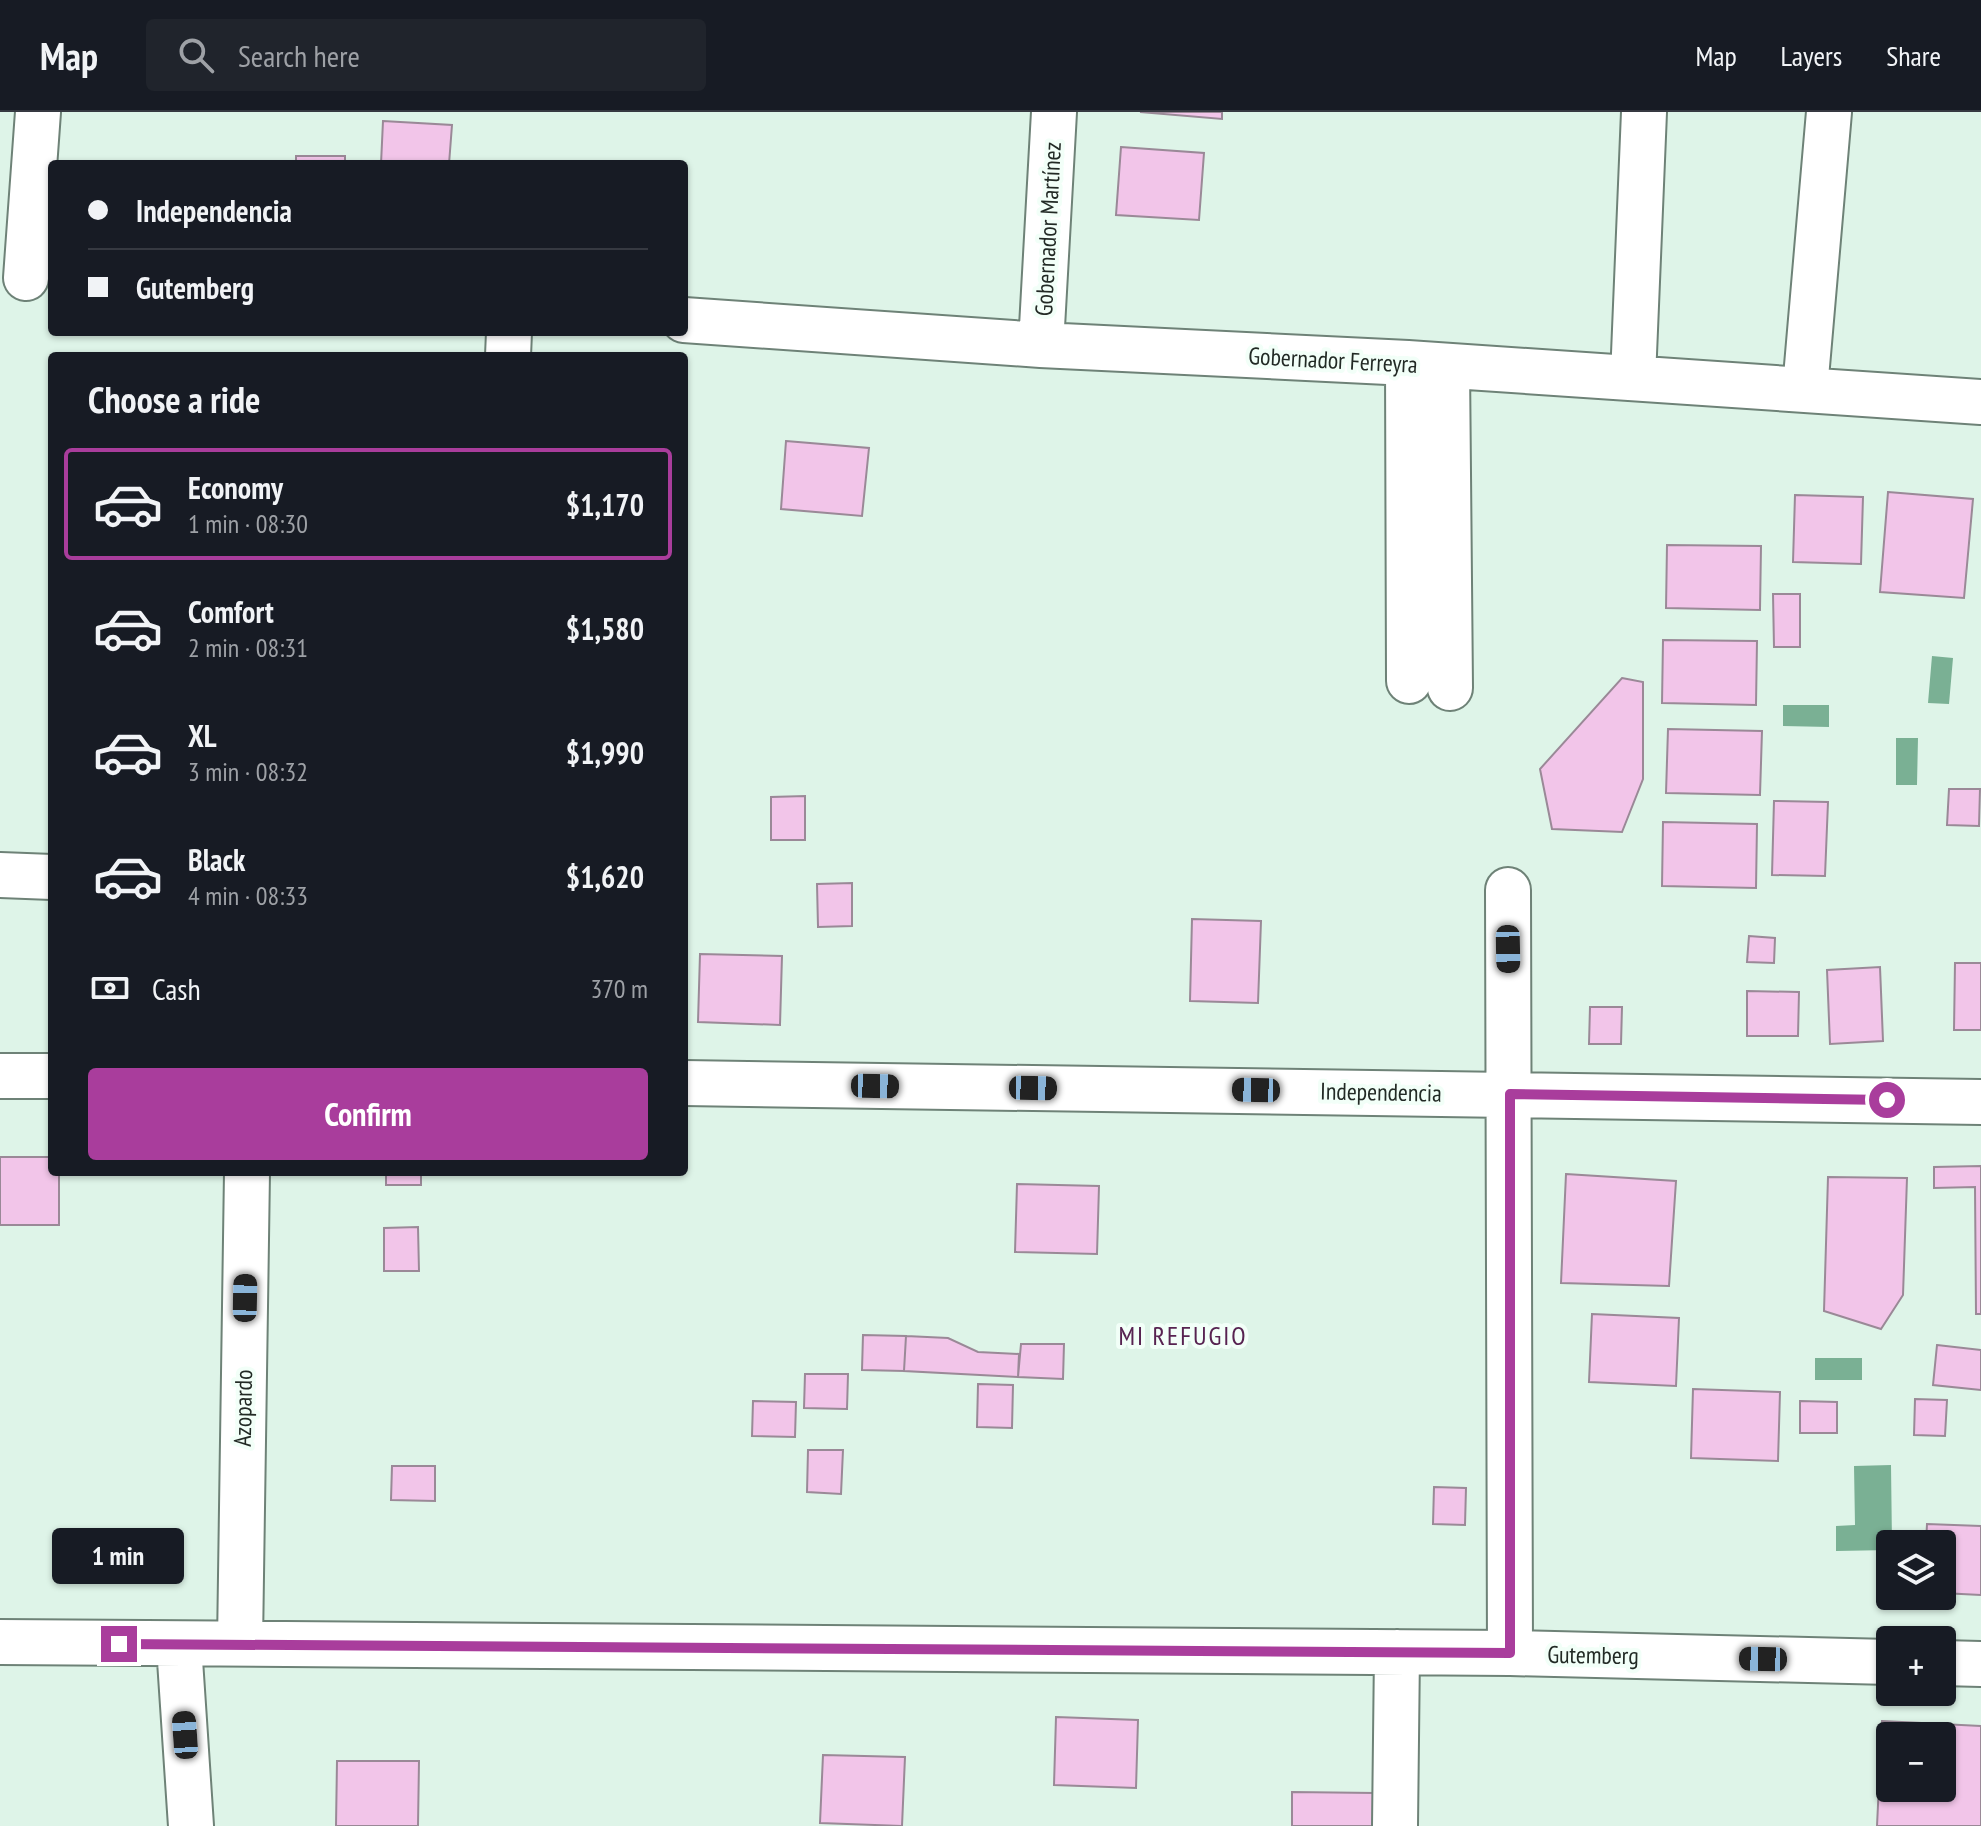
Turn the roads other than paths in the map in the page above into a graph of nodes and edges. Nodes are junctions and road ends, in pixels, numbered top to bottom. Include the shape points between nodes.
1 (38, 112) edge
2 (1054, 112) edge
3 (1644, 112) edge
4 (1829, 112) edge
5 (26, 278) edge
6 (688, 320) edge
7 (1041, 345) junction
8 (1427, 364) junction
9 (1633, 378) junction
10 (1805, 389) junction
11 (1981, 402) edge
12 (1430, 685) dead end
13 (0, 875) edge
14 (48, 877) edge
15 (1508, 890) dead end
16 (0, 1076) edge
17 (48, 1076) edge
18 (688, 1083) edge
19 (1510, 1094) junction
20 (1981, 1102) edge
21 (247, 1176) edge
22 (0, 1642) edge
23 (240, 1643) junction
24 (179, 1645) junction
25 (1397, 1652) junction
26 (1510, 1653) junction
27 (1876, 1662) edge
28 (1956, 1663) edge
29 (1981, 1664) edge
30 (191, 1826) edge
31 (1395, 1826) edge

1 - 5 street
2 - 7 street, Gobernador Martínez
3 - 9 street
4 - 10 street
6 - 7 street, Gobernador Ferreyra
7 - 8 street, Gobernador Ferreyra
8 - 9 street, Gobernador Ferreyra
8 - 12 street
9 - 10 street, Gobernador Ferreyra
10 - 11 street, Gobernador Ferreyra
13 - 14 street
15 - 19 street
16 - 17 street
18 - 19 street, Independencia
19 - 20 street, Independencia
19 - 26 street
21 - 23 street, Azopardo
22 - 24 street, Gutemberg
23 - 24 street, Gutemberg
23 - 25 street, Gutemberg
24 - 30 street
25 - 26 street, Gutemberg
25 - 31 street
26 - 27 street, Gutemberg
28 - 29 street

